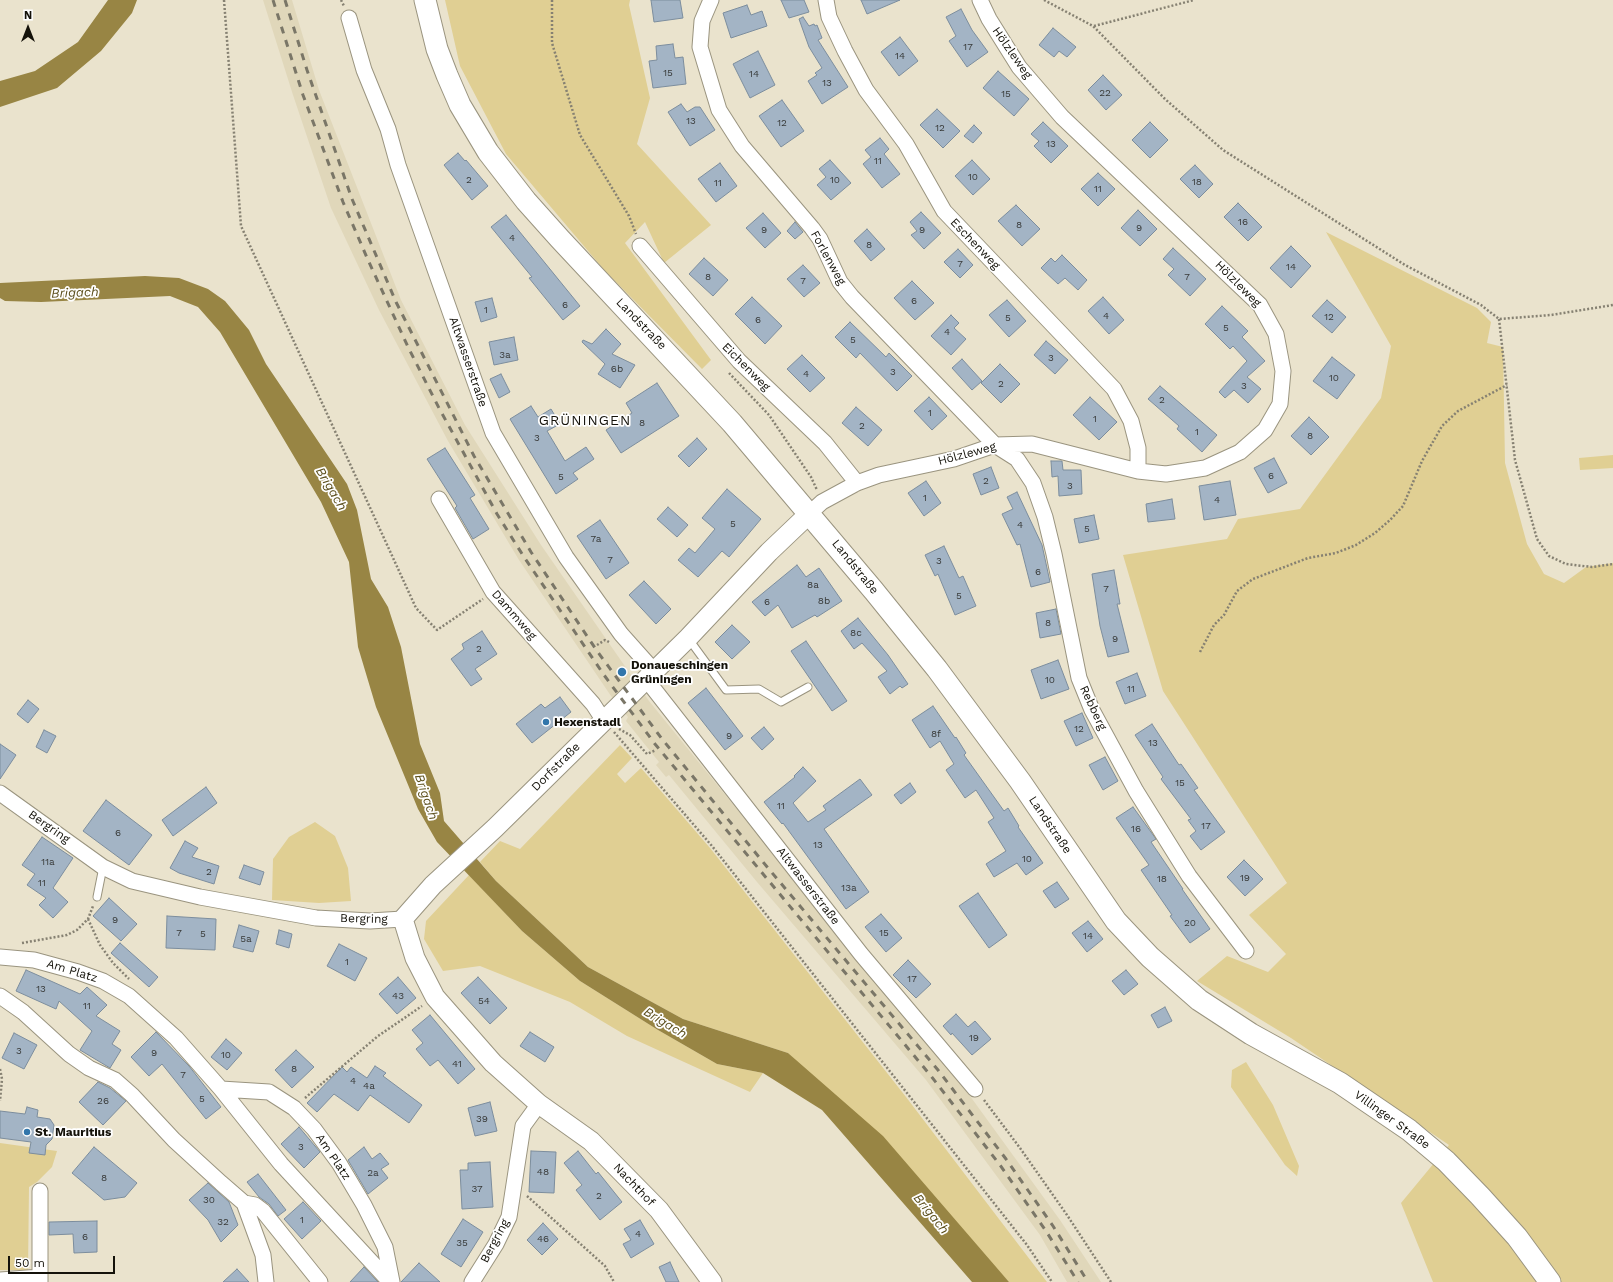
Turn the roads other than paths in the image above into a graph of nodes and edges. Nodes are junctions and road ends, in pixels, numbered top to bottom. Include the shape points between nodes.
1 (425, 0) edge
2 (711, 0) edge
3 (826, 0) edge
4 (980, 0) edge
5 (349, 18) dead end
6 (640, 246) dead end
7 (995, 445) junction
8 (1138, 471) junction
9 (856, 483) junction
10 (439, 499) dead end
11 (810, 513) junction
12 (688, 638) junction
13 (650, 675) junction
14 (808, 687) dead end
15 (604, 720) junction
16 (0, 793) edge
17 (103, 867) junction
18 (97, 897) road end
19 (403, 919) junction
20 (1246, 951) dead end
21 (0, 957) edge
22 (0, 996) edge
23 (1199, 1000) joint
24 (221, 1089) junction
25 (975, 1089) road end
26 (539, 1104) junction
27 (40, 1191) dead end
28 (244, 1203) junction
29 (0, 1280) edge
30 (40, 1280) edge
31 (266, 1282) edge
32 (320, 1282) edge
33 (391, 1282) edge
34 (472, 1282) edge
35 (712, 1282) edge
36 (1550, 1282) edge

1 - 11 main road, Landstraße via 447,75 460,105 488,152 526,201 715,403
2 - 7 street, Forlenweg via 702,21 700,47 719,110 741,145 812,228 820,239 840,282 852,297
3 - 8 street, Eschenweg via 829,17 866,90 906,144 944,211 1114,389 1131,421 1138,448
4 - 8 street, Hölzleweg via 989,19 1020,67 1059,114 1260,304 1276,334 1283,371 1280,404 1264,430 1240,452 1205,468 1166,474
5 - 13 street, Altwasserstraße via 364,70 388,129 398,165 493,433 566,556
6 - 9 street, Eichenweg via 729,350 826,443
7 - 8 street, Hölzleweg via 1032,444
7 - 9 street, Hölzleweg via 954,459 879,475
7 - 20 street, Rebberg via 1017,459 1038,496 1054,554 1078,678 1092,710 1136,791 1189,876
9 - 11 street, Hölzleweg via 822,502
10 - 15 street, Dammweg via 493,592 593,704
11 - 12 street, Dorfstraße via 769,552
11 - 23 main road, Landstraße via 937,669 1020,780 1116,921 1150,957
12 - 13 street, Dorfstraße
12 - 14 lane via 726,690 759,689 781,702
13 - 15 street, Dorfstraße
13 - 25 street, Altwasserstraße via 861,954
15 - 19 street, Dorfstraße via 495,828 433,885
16 - 17 street, Bergring
17 - 18 lane
17 - 19 street, Bergring via 132,882 308,916 370,921
19 - 26 street, Bergring via 415,958 435,997 493,1063
21 - 24 street, Am Platz via 34,960 78,972 103,981 129,996 176,1038
22 - 28 street via 23,1012 69,1054 89,1068 115,1080 174,1140
23 - 36 main road, Villinger Straße via 1251,1034 1340,1083 1409,1130 1446,1161 1480,1196 1517,1237
24 - 33 street, Am Platz via 281,1164
24 - 33 street, Am Platz via 269,1092 294,1108 314,1129 339,1163 364,1205 385,1248
26 - 34 street, Bergring via 523,1126 509,1217 496,1244
26 - 35 street, Nachthof via 591,1141 658,1210
27 - 30 street
28 - 31 street via 263,1255
28 - 32 street via 255,1205 263,1211
29 - 30 street

